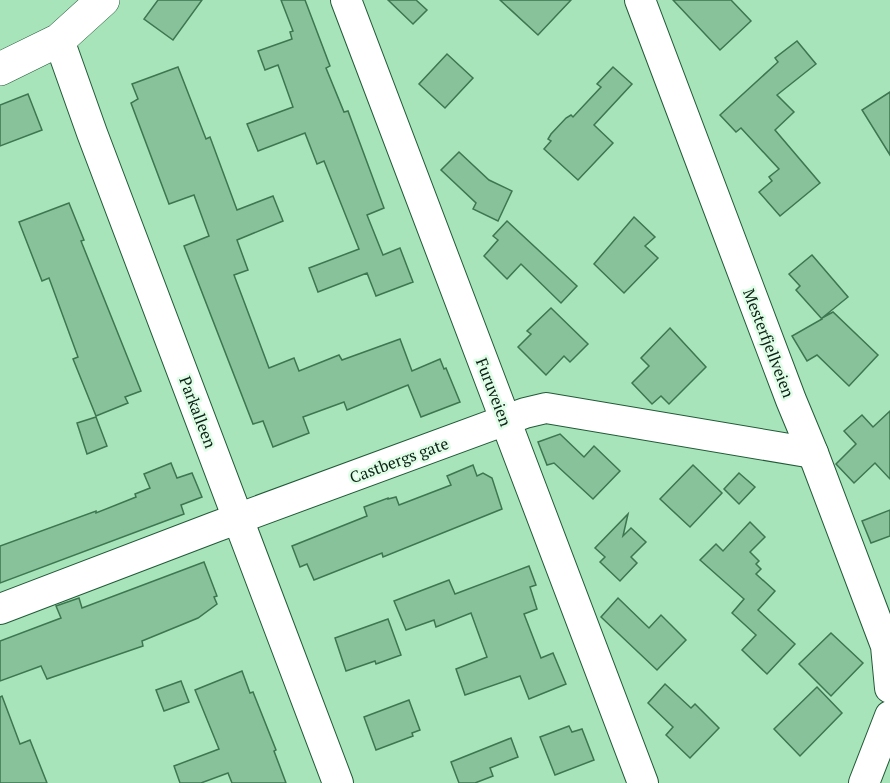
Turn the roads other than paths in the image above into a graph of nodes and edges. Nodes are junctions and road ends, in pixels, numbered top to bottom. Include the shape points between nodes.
1 (103, 0) edge
2 (346, 0) edge
3 (640, 0) edge
4 (59, 40) junction
5 (0, 69) edge
6 (506, 420) junction
7 (813, 453) junction
8 (237, 518) junction
9 (0, 609) edge
10 (890, 688) edge
11 (890, 716) edge
12 (338, 783) edge
13 (643, 783) edge
14 (864, 783) edge

1 - 4 main road
2 - 6 street, Furuveien
3 - 7 street, Mesterfjellveien
4 - 5 main road
4 - 8 street, Parkalleen
6 - 7 street, Castbergs gate via 546,408
6 - 8 street, Castbergs gate
6 - 13 street, Furuveien
7 - 10 street, Mesterfjellveien via 886,646
8 - 9 street, Castbergs gate
8 - 12 street, Parkalleen
11 - 14 street

